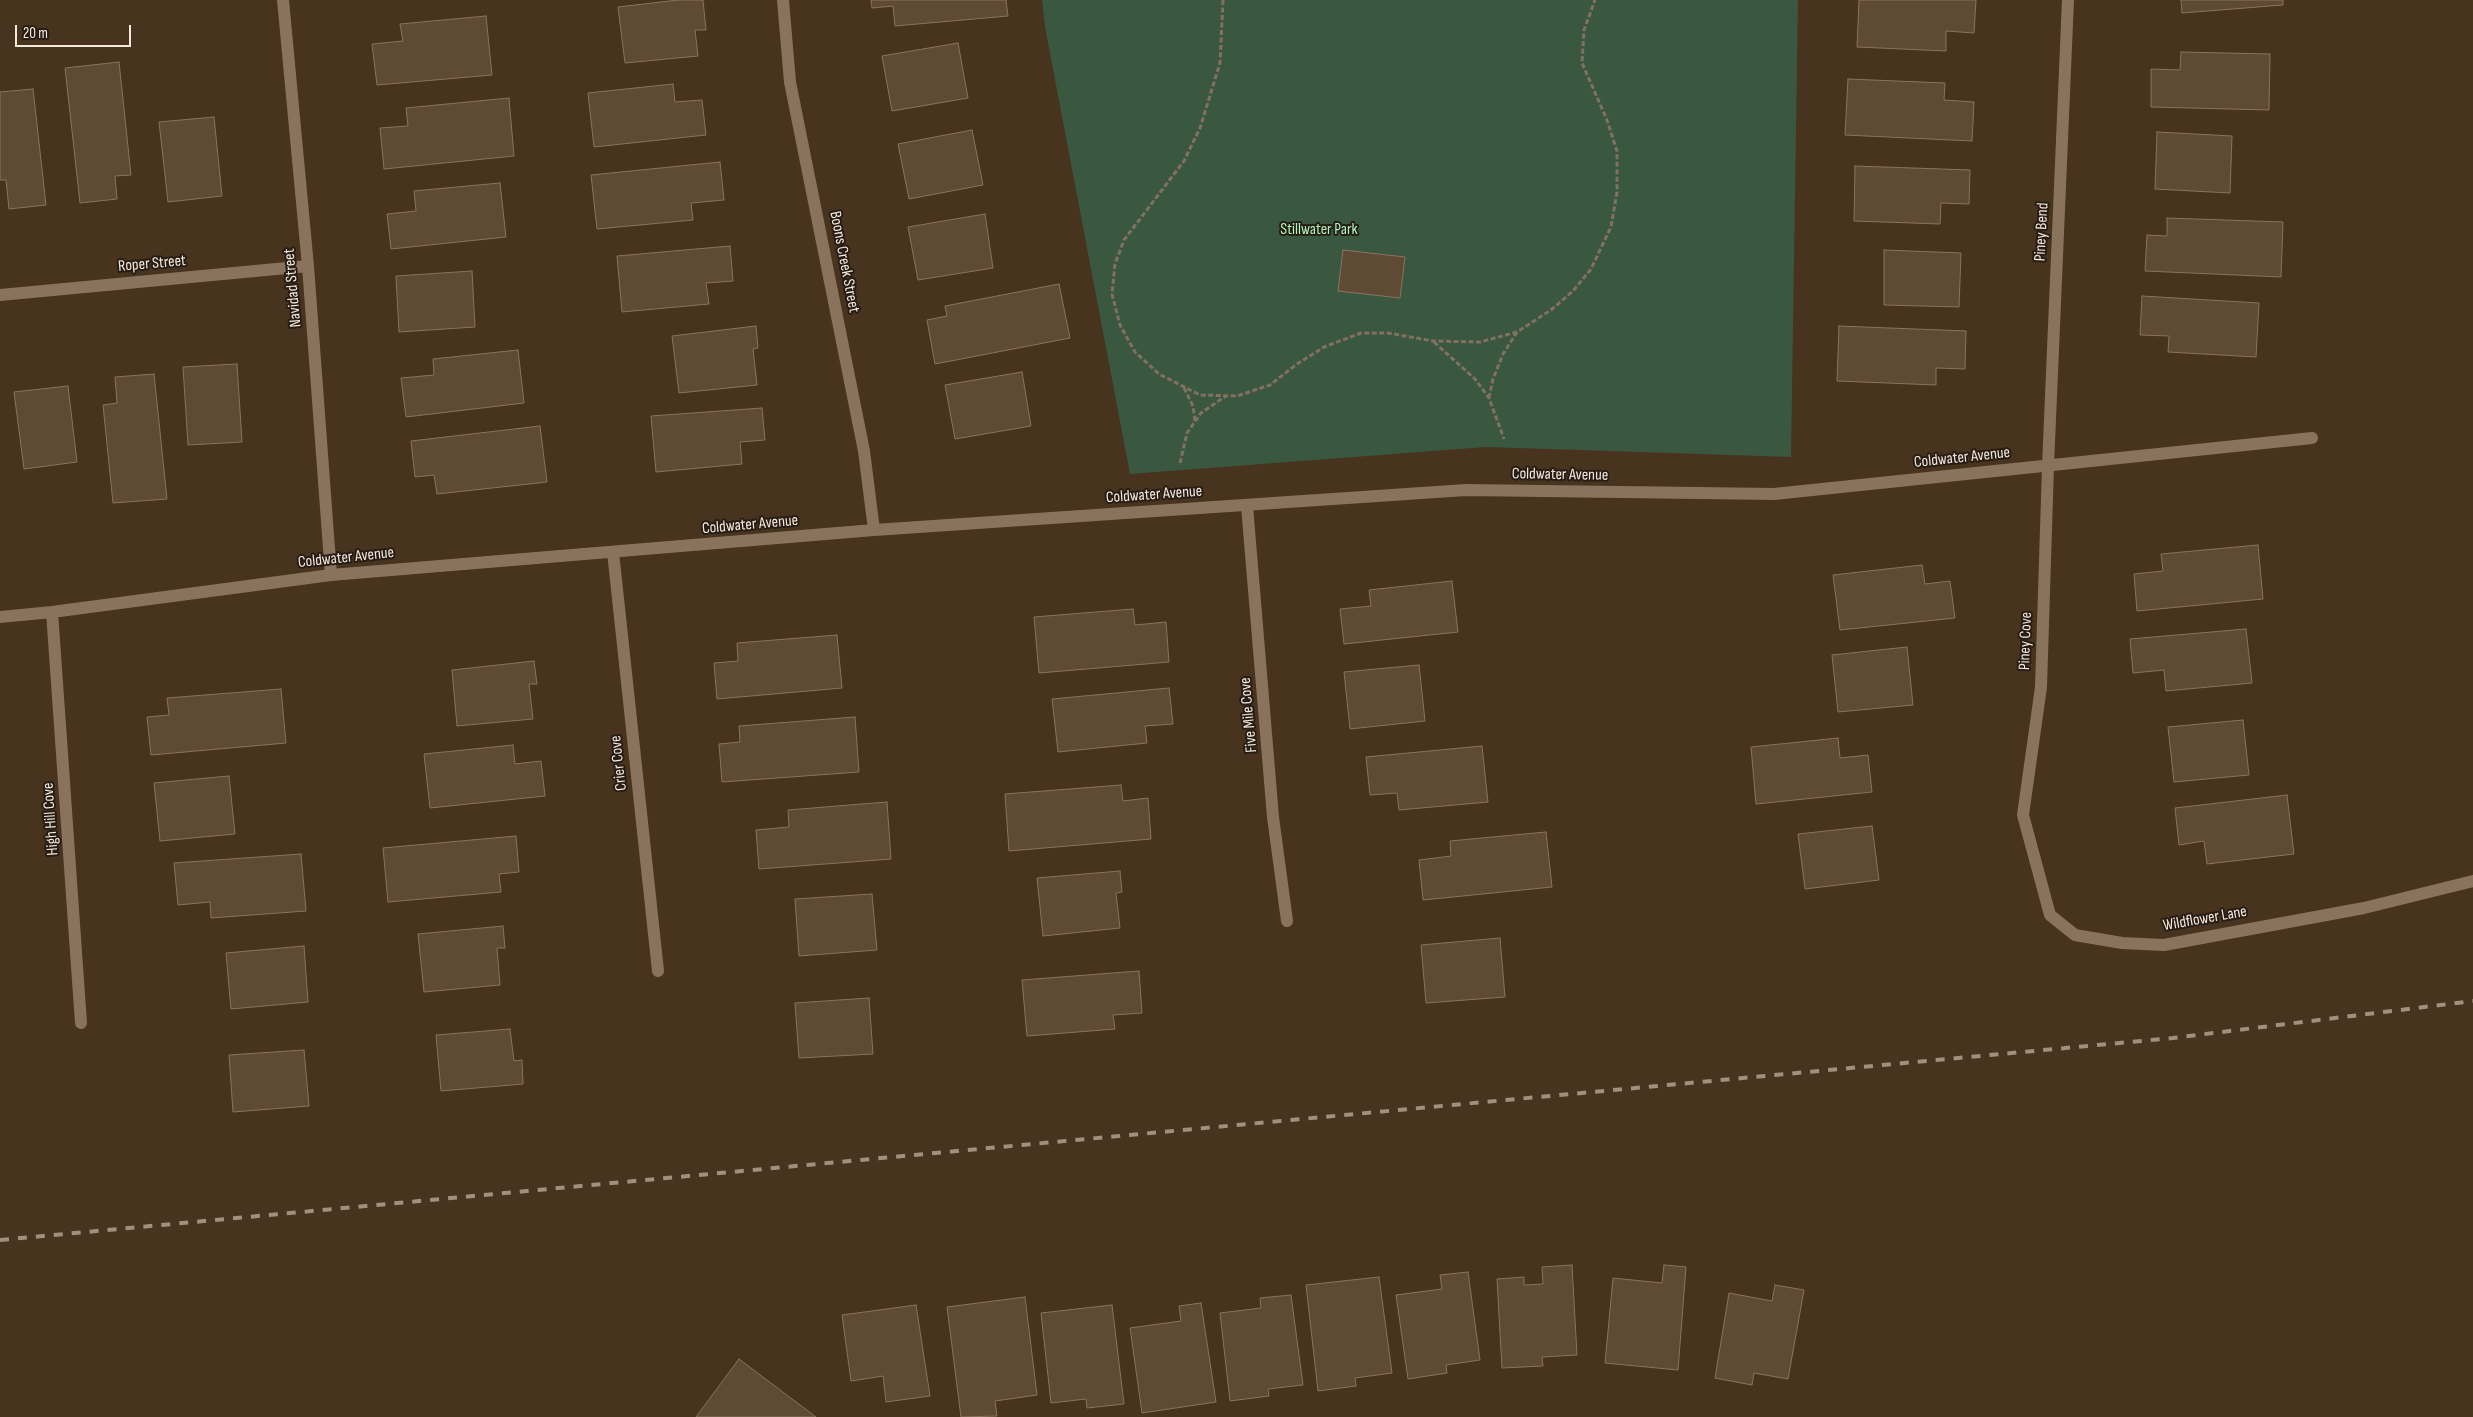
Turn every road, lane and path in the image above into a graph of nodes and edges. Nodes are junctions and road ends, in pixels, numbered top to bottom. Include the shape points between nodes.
1 (282, 0) edge
2 (783, 0) edge
3 (1223, 0) edge
4 (1595, 0) edge
5 (2068, 0) edge
6 (308, 266) junction
7 (0, 295) edge
8 (1518, 332) junction
9 (1433, 341) junction
10 (1184, 388) junction
11 (1227, 395) junction
12 (1489, 398) junction
13 (1195, 422) junction
14 (2312, 438) dead end
15 (1504, 439) dead end
16 (1180, 463) dead end
17 (2048, 466) junction
18 (1247, 506) junction
19 (874, 530) junction
20 (613, 552) junction
21 (331, 575) junction
22 (52, 612) junction
23 (0, 617) edge
24 (2023, 815) joint
25 (2473, 882) edge
26 (1287, 921) dead end
27 (658, 971) dead end
28 (81, 1023) dead end

1 - 6 street, Navidad Street
2 - 19 street, Boons Creek Street via 790,82 864,451
3 - 10 path via 1220,63 1200,128 1184,161 1124,240 1115,264 1112,294 1120,325 1135,352 1159,374
4 - 8 path via 1584,30 1582,63 1617,151 1617,192 1611,226 1591,269 1573,291
5 - 17 street, Piney Bend
6 - 7 street, Roper Street
6 - 21 street, Navidad Street
8 - 9 path via 1480,342
8 - 12 path via 1503,354
9 - 11 path via 1388,333 1361,334 1324,347 1270,385 1237,396
9 - 12 path via 1475,379
10 - 11 path via 1200,395
10 - 13 path via 1193,406
11 - 13 path via 1201,413
12 - 15 path
13 - 16 path via 1187,433
14 - 17 street, Coldwater Avenue
17 - 18 street, Coldwater Avenue via 1774,494 1466,490
17 - 24 street, Piney Cove via 2041,687
18 - 19 street, Coldwater Avenue
18 - 26 street, Five Mile Cove via 1274,817
19 - 20 street, Coldwater Avenue
20 - 21 street, Coldwater Avenue
20 - 27 street, Crier Cove
21 - 22 street, Coldwater Avenue
22 - 23 street, Coldwater Avenue
22 - 28 street, High Hill Cove
24 - 25 street, Wildflower Lane via 2050,915 2075,935 2122,943 2164,945 2364,908

